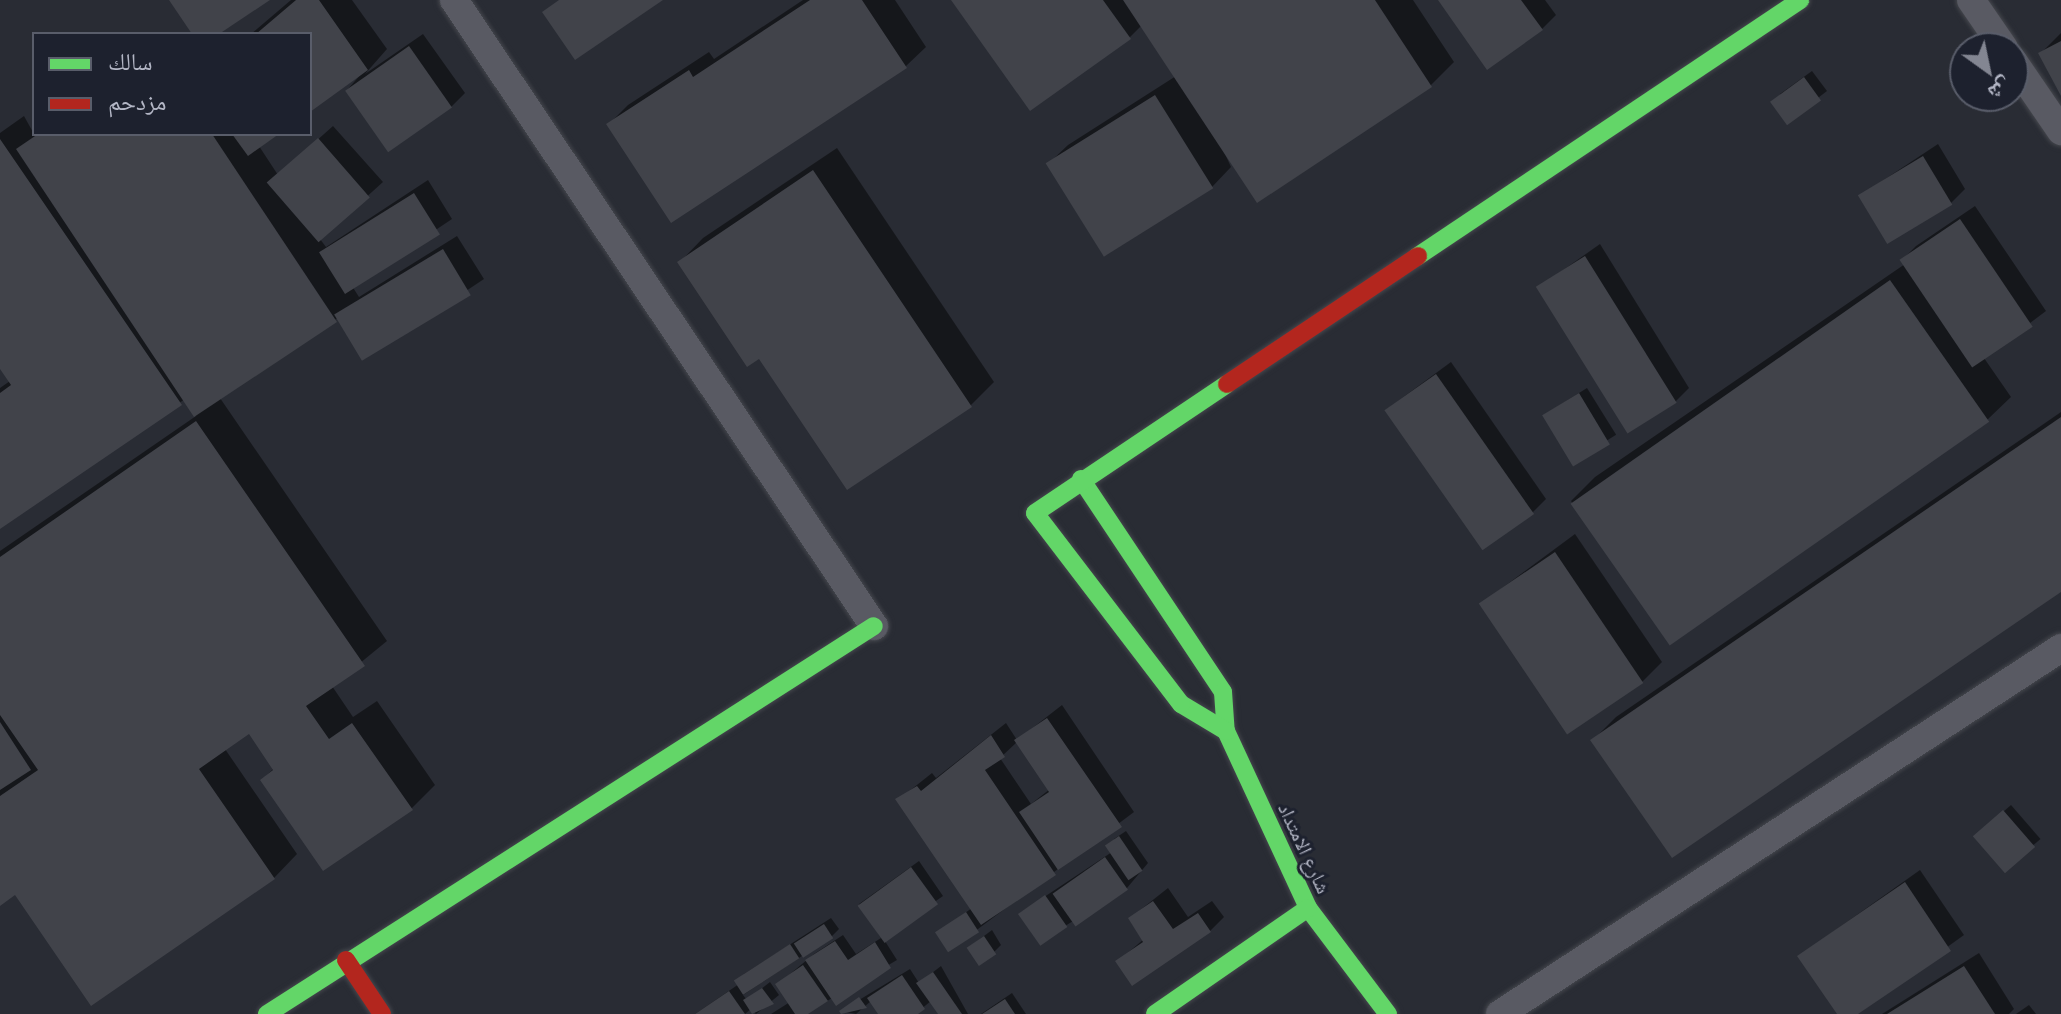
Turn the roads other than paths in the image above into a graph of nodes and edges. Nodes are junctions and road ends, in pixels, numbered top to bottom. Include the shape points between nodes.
1 (454, 0) edge
2 (1800, 0) edge
3 (1971, 0) edge
4 (1993, 32) edge
5 (2029, 84) edge
6 (2061, 131) edge
7 (1081, 479) junction
8 (874, 626) joint
9 (2061, 648) edge
10 (1226, 731) junction
11 (1308, 908) junction
12 (346, 960) junction
13 (267, 1014) edge
14 (382, 1014) edge
15 (1155, 1014) edge
16 (1388, 1014) edge
17 (1500, 1014) edge

1 - 8 lane
2 - 7 street
3 - 4 lane
5 - 6 lane
7 - 10 street, شارع الامتداد via 1223,692
7 - 10 street via 1035,513 1181,704
8 - 12 street
9 - 17 lane
10 - 11 street, شارع الامتداد
11 - 15 street
11 - 16 street, شارع الامتداد
12 - 13 street
12 - 14 street

